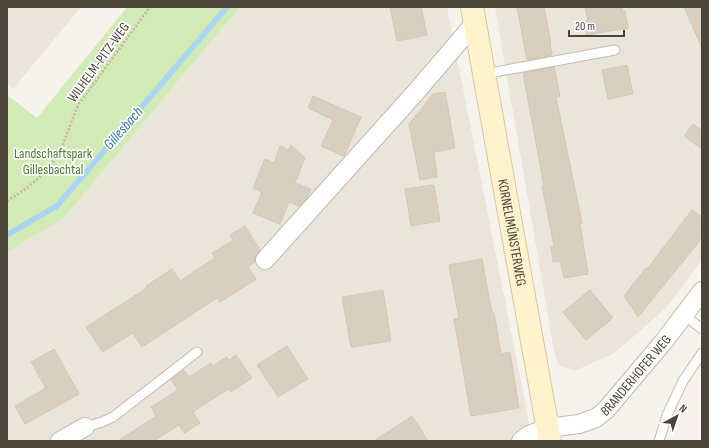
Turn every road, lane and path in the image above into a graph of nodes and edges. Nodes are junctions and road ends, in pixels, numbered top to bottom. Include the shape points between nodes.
1 (150, 7) edge
2 (473, 15) edge
3 (615, 50) dead end
4 (484, 74) junction
5 (7, 201) edge
6 (265, 260) dead end
7 (702, 291) edge
8 (684, 315) junction
9 (702, 329) edge
10 (197, 352) dead end
11 (702, 353) edge
12 (85, 427) joint
13 (549, 435) edge
14 (60, 441) edge
15 (521, 441) edge
16 (659, 441) edge

1 - 5 path, WILHELM-PITZ-WEG via 79,104 53,163
2 - 4 street, KORNELIMÜNSTERWEG
2 - 6 street, KORNELIMÜNSTERWEG via 415,93
3 - 4 lane
4 - 13 street, KORNELIMÜNSTERWEG
7 - 8 street, BRANDERHOFER WEG
8 - 9 lane
8 - 13 street, BRANDERHOFER WEG via 606,410 596,418
10 - 12 lane via 113,417
11 - 16 lane via 667,415
12 - 14 street
13 - 15 street, BRANDERHOFER WEG via 529,435

